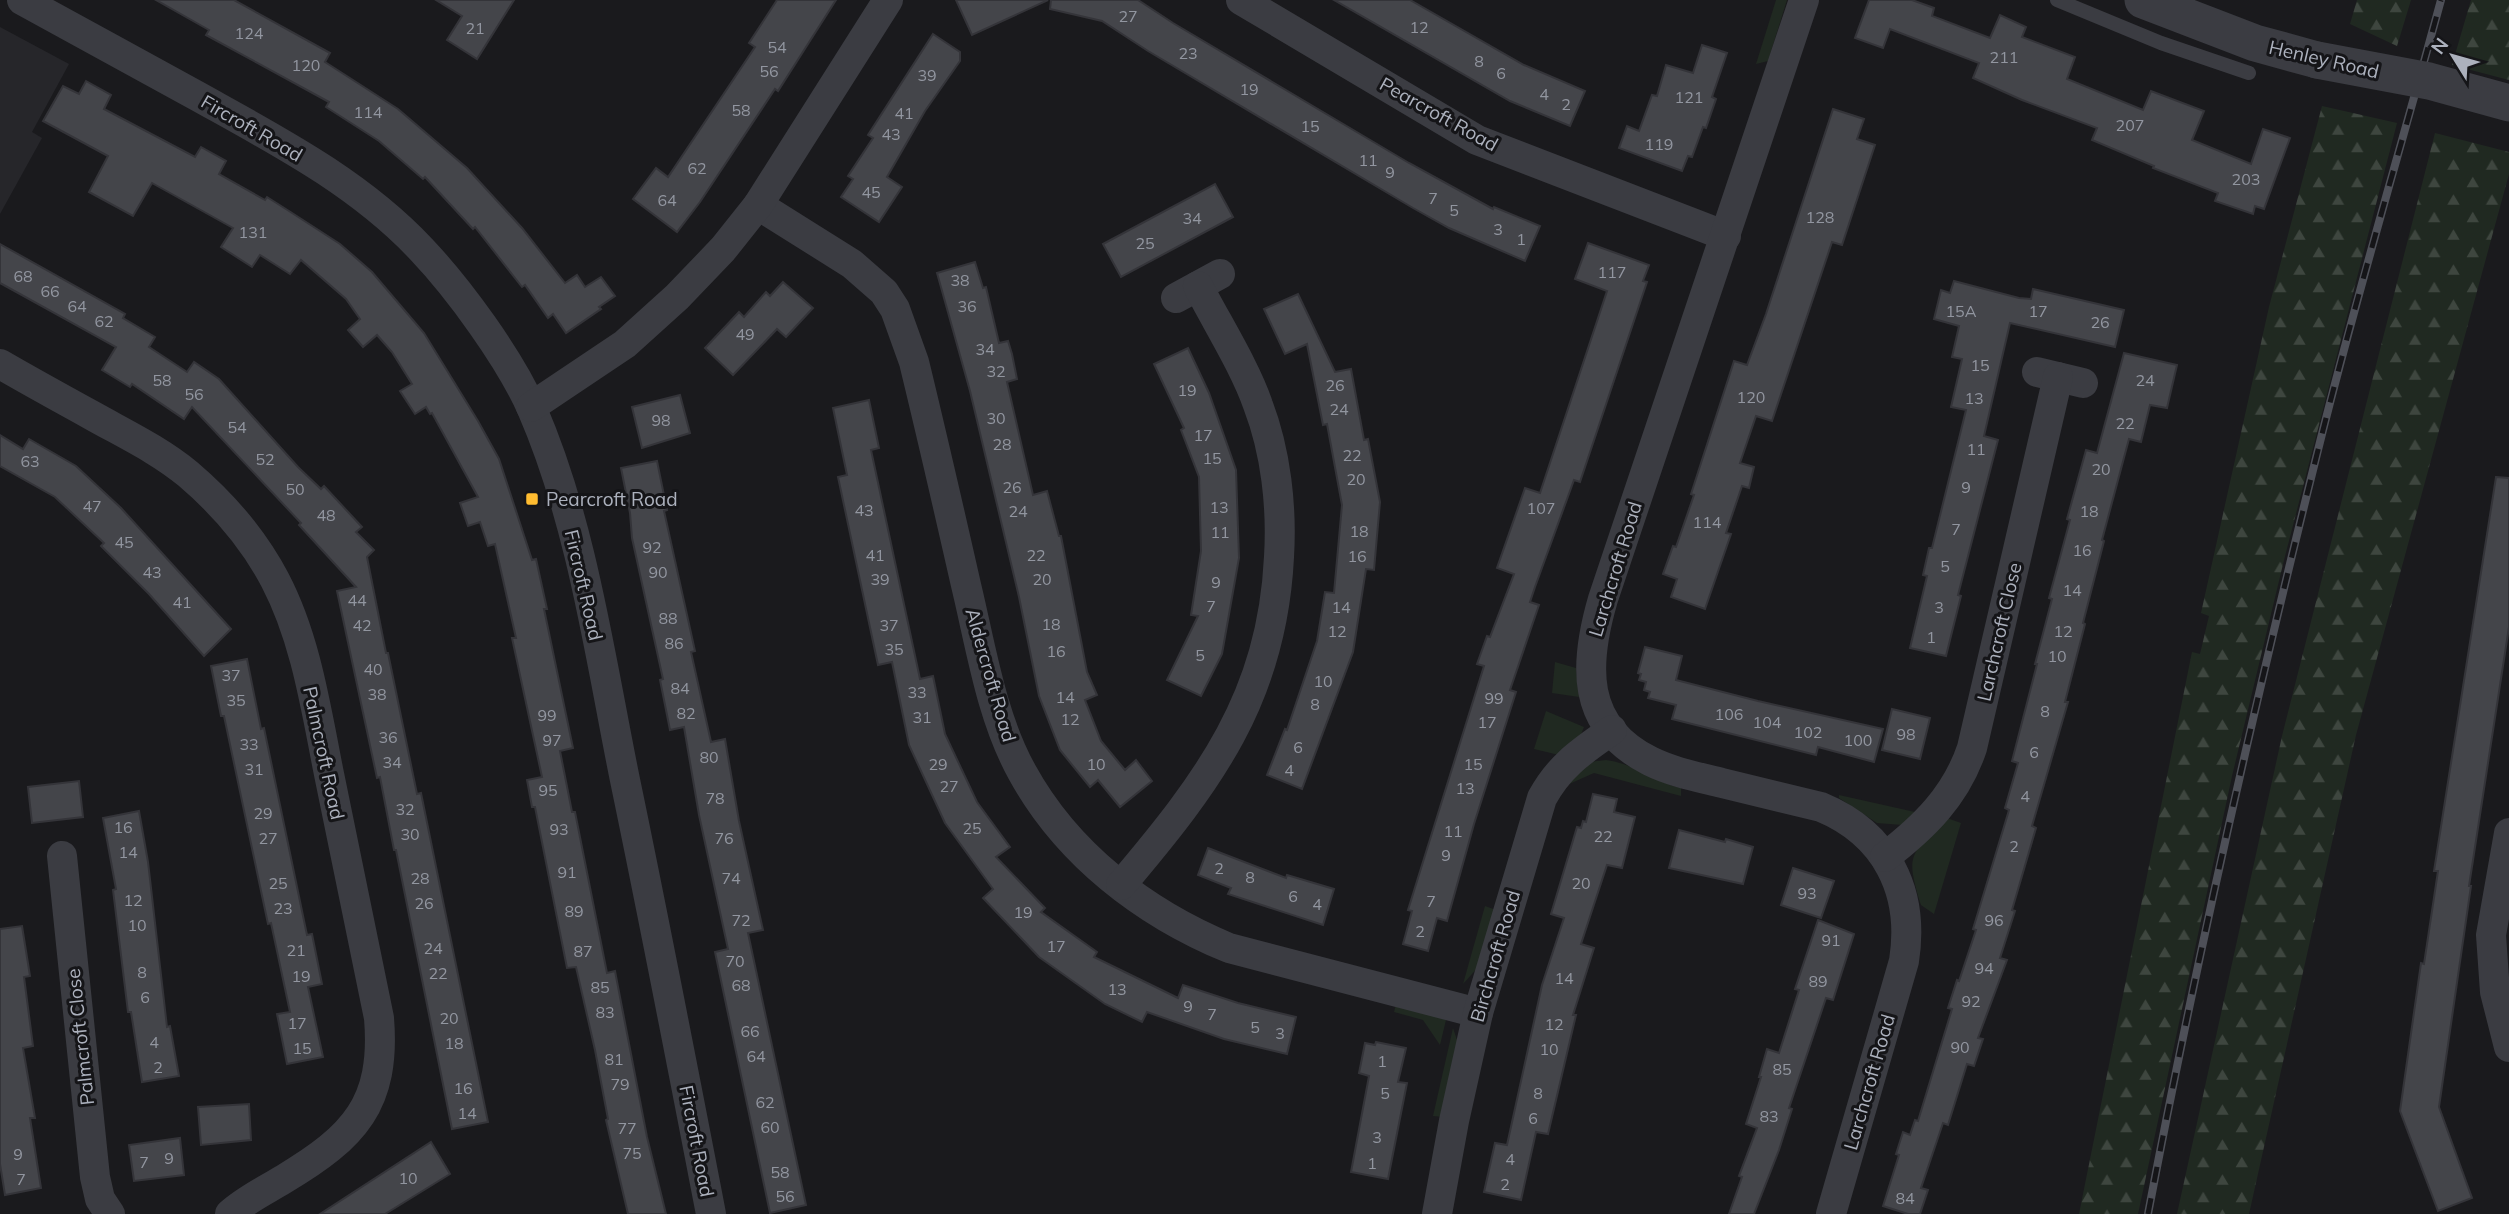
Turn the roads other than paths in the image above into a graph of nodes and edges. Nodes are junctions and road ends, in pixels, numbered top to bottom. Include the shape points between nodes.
1 (22, 0) edge
2 (888, 0) edge
3 (1241, 0) edge
4 (1804, 0) edge
5 (2057, 0) edge
6 (2143, 0) edge
7 (2209, 44) junction
8 (2249, 73) dead end
9 (2509, 103) edge
10 (758, 205) junction
11 (1726, 236) junction
12 (1198, 286) dead end
13 (0, 364) edge
14 (2059, 377) dead end
15 (531, 407) junction
16 (1612, 730) junction
17 (2509, 833) edge
18 (62, 856) dead end
19 (1885, 857) junction
20 (1121, 885) junction
21 (1478, 1013) junction
22 (2509, 1047) edge
23 (110, 1214) edge
24 (230, 1214) edge
25 (711, 1214) edge
26 (1437, 1214) edge
27 (1831, 1214) edge

1 - 15 street, Fircroft Road via 288,146 383,212 451,282
2 - 10 street
3 - 11 street, Pearcroft Road via 1477,140
4 - 11 street, Larchcroft Road
5 - 7 lane
6 - 7 street, Henley Road
7 - 8 lane
7 - 9 street, Henley Road, bridge via 2429,81
10 - 15 street via 723,249 625,345
10 - 20 street, Aldercroft Road via 852,264 884,292 895,309 914,362 981,647 1010,745 1027,781 1067,838
11 - 16 street, Larchcroft Road via 1595,628 1591,687
12 - 20 street via 1258,404 1269,445 1281,531 1274,618 1261,667 1233,733 1182,811
13 - 24 street, Palmcroft Road via 147,445 206,491 249,539 276,581 302,653 379,1018 380,1065 368,1100 331,1149
14 - 19 street, Larchcroft Close via 1964,771 1940,808
15 - 25 street, Fircroft Road via 563,496 580,561
16 - 19 street, Larchcroft Road via 1636,753 1672,770 1837,814 1863,831
16 - 21 street, Birchcroft Road via 1567,763 1542,798
17 - 22 street via 2491,935 2495,992
18 - 23 street, Palmcroft Close via 94,1177
19 - 27 street, Larchcroft Road via 1898,882 1908,921 1904,961
20 - 21 street, Aldercroft Road via 1169,919 1229,947
21 - 26 street, Birchcroft Road

